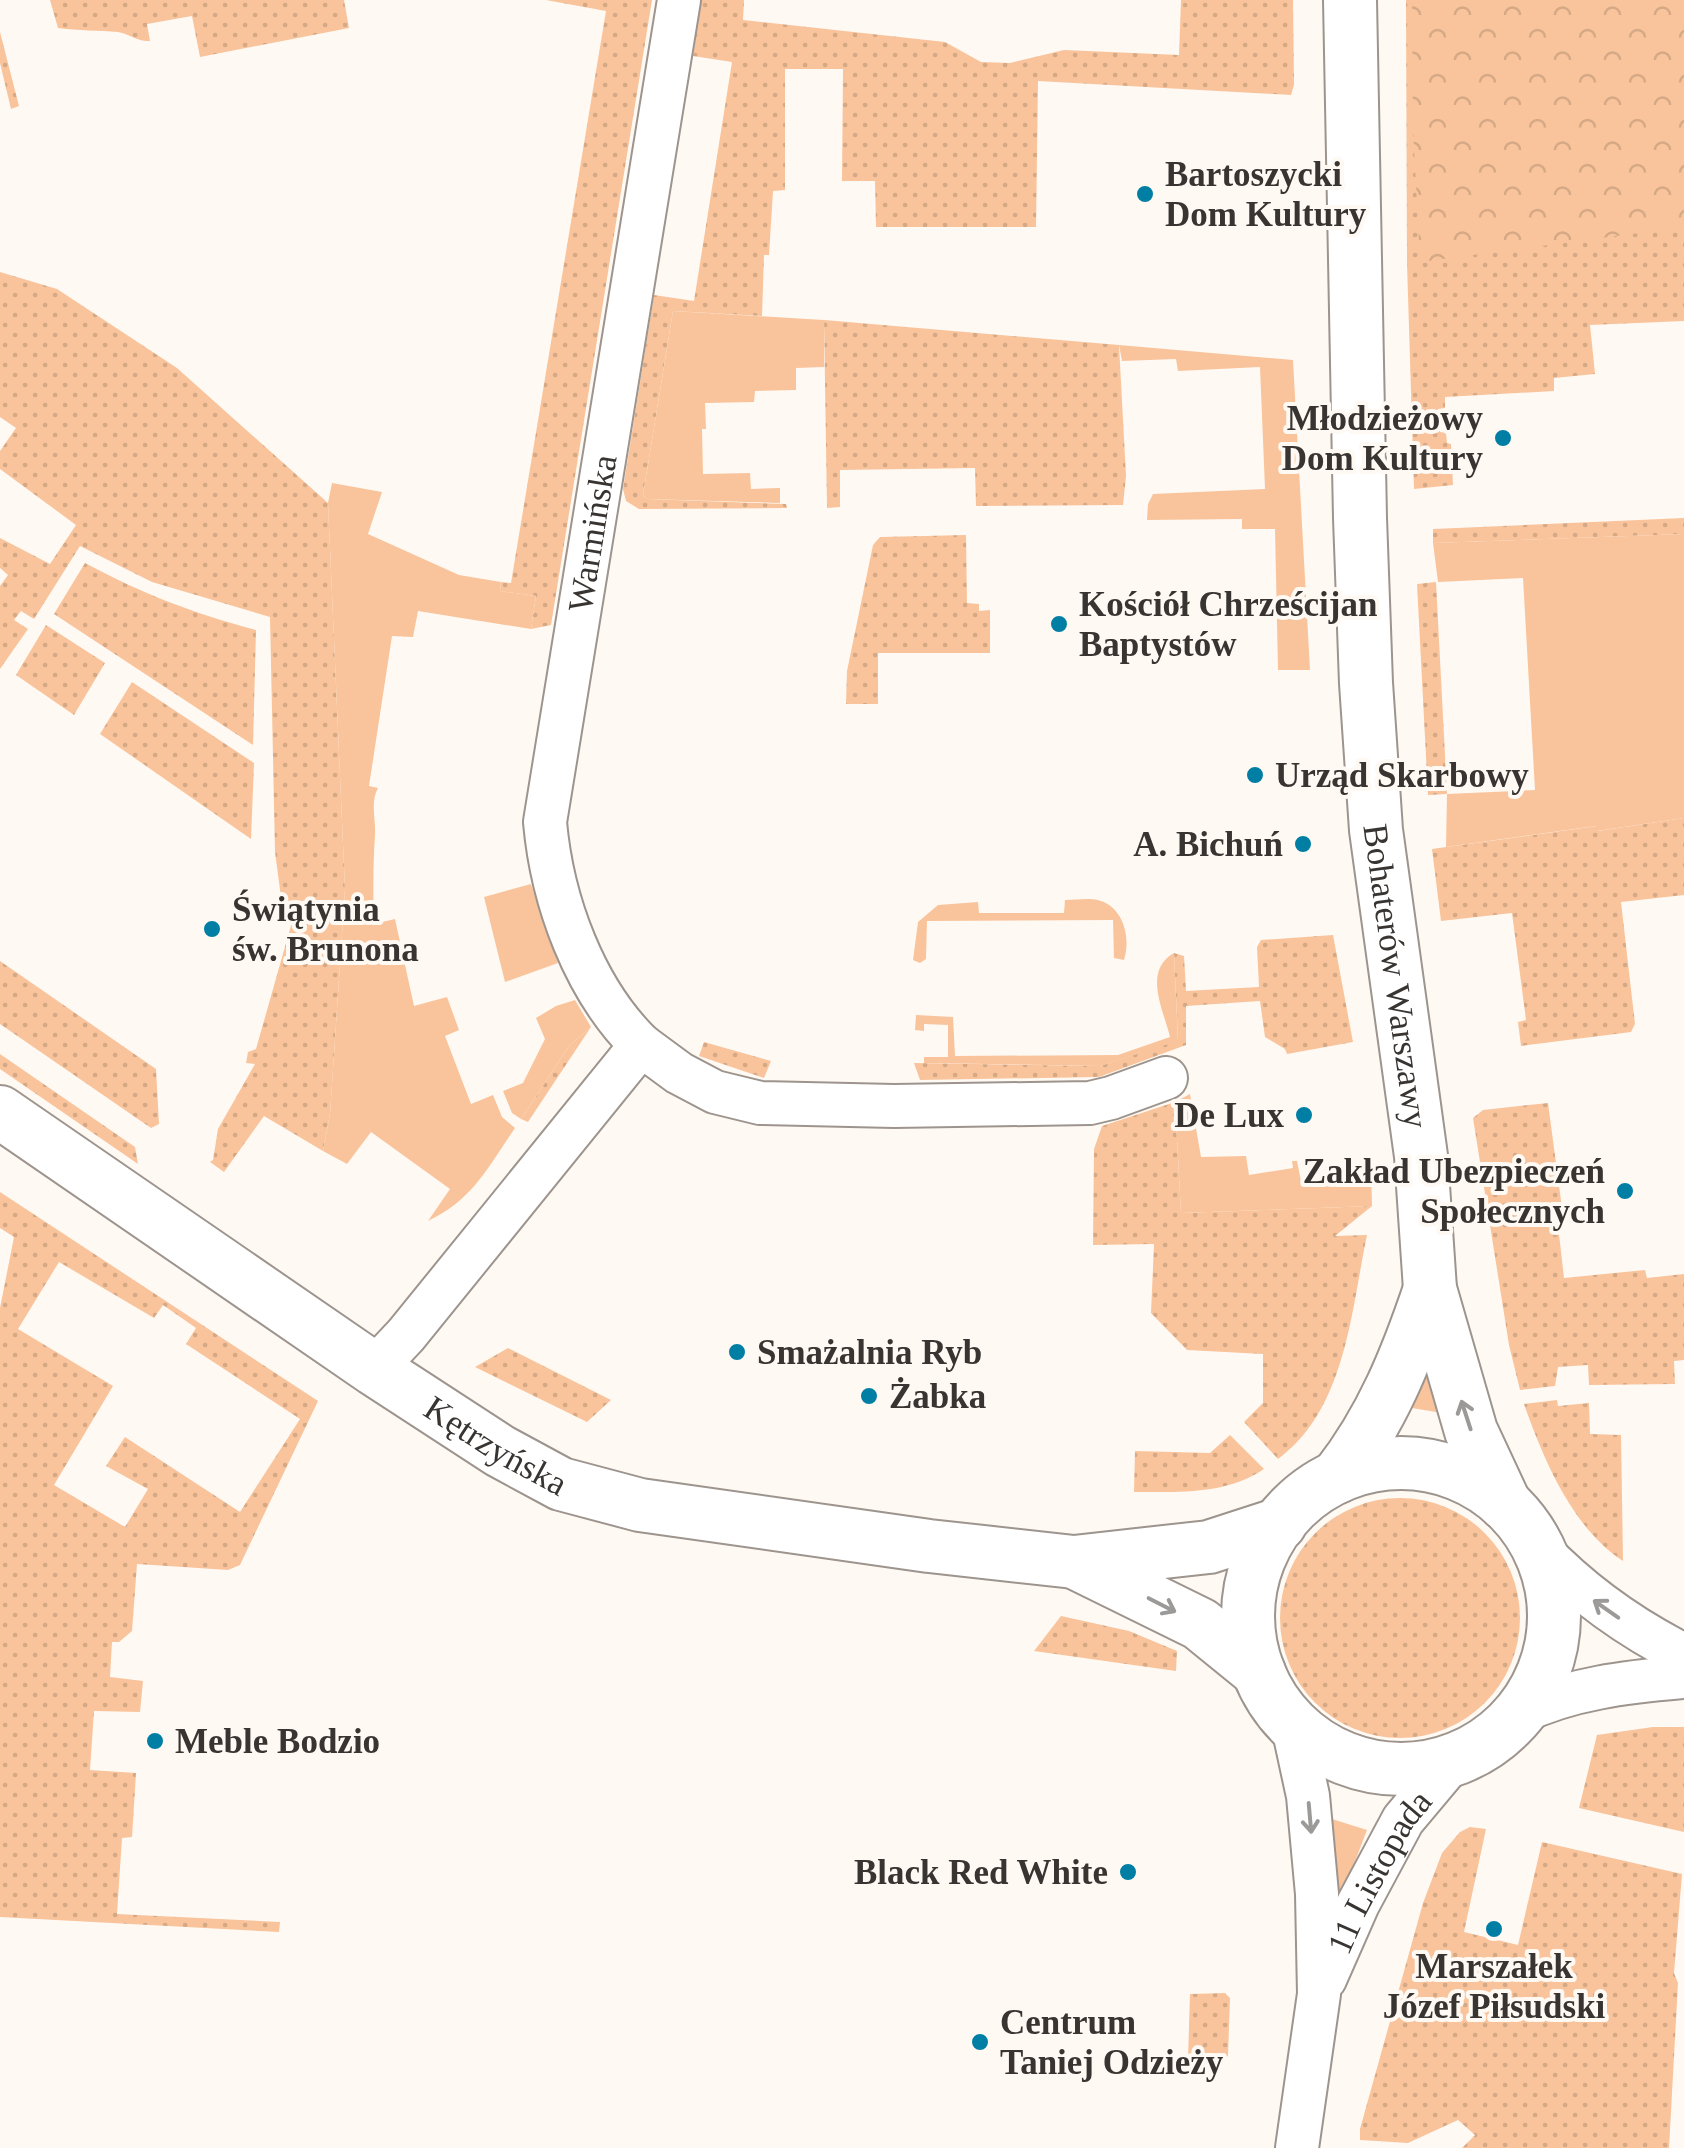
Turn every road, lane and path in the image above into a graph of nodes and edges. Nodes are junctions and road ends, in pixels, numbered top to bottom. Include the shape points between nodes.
1 (680, 0) edge
2 (1350, 0) edge
3 (641, 1045) junction
4 (1166, 1078) dead end
5 (0, 1112) edge
6 (1430, 1289) junction
7 (374, 1369) junction
8 (1338, 1477) junction
9 (1505, 1504) junction
10 (1280, 1524) junction
11 (1538, 1548) junction
12 (1074, 1562) junction
13 (1684, 1655) edge
14 (1259, 1672) junction
15 (1684, 1678) edge
16 (1519, 1713) junction
17 (1292, 1722) junction
18 (1455, 1758) junction
19 (1319, 1994) junction
20 (1297, 2148) edge

1 - 3 street, Warmińska via 545,822 557,889 593,982
2 - 6 street, Bohaterów Warszawy via 1371,768 1421,1156
3 - 4 street, Warmińska via 715,1092 760,1103 1090,1102
3 - 7 street
5 - 7 street, Kętrzyńska
6 - 8 street, Bohaterów Warszawy via 1380,1416
9 -> 6 street, Bohaterów Warszawy via 1471,1431
7 - 12 street, Kętrzyńska via 560,1484 640,1505
8 - 9 street via 1374,1466 1423,1465 1470,1480
8 - 10 street
9 - 11 street
10 - 12 street, Kętrzyńska via 1209,1547
10 - 14 street via 1261,1554 1249,1602
13 -> 11 street via 1600,1605
11 - 16 street via 1553,1597 1553,1634 1544,1671
12 -> 14 street, Kętrzyńska via 1200,1624
14 - 17 street
15 - 16 street via 1591,1688
16 - 18 street via 1489,1741
17 - 18 street via 1318,1744 1363,1764 1412,1768
17 -> 19 street, 11 Listopada via 1308,1796
18 - 19 street, 11 Listopada via 1403,1820
19 - 20 street, 11 Listopada

